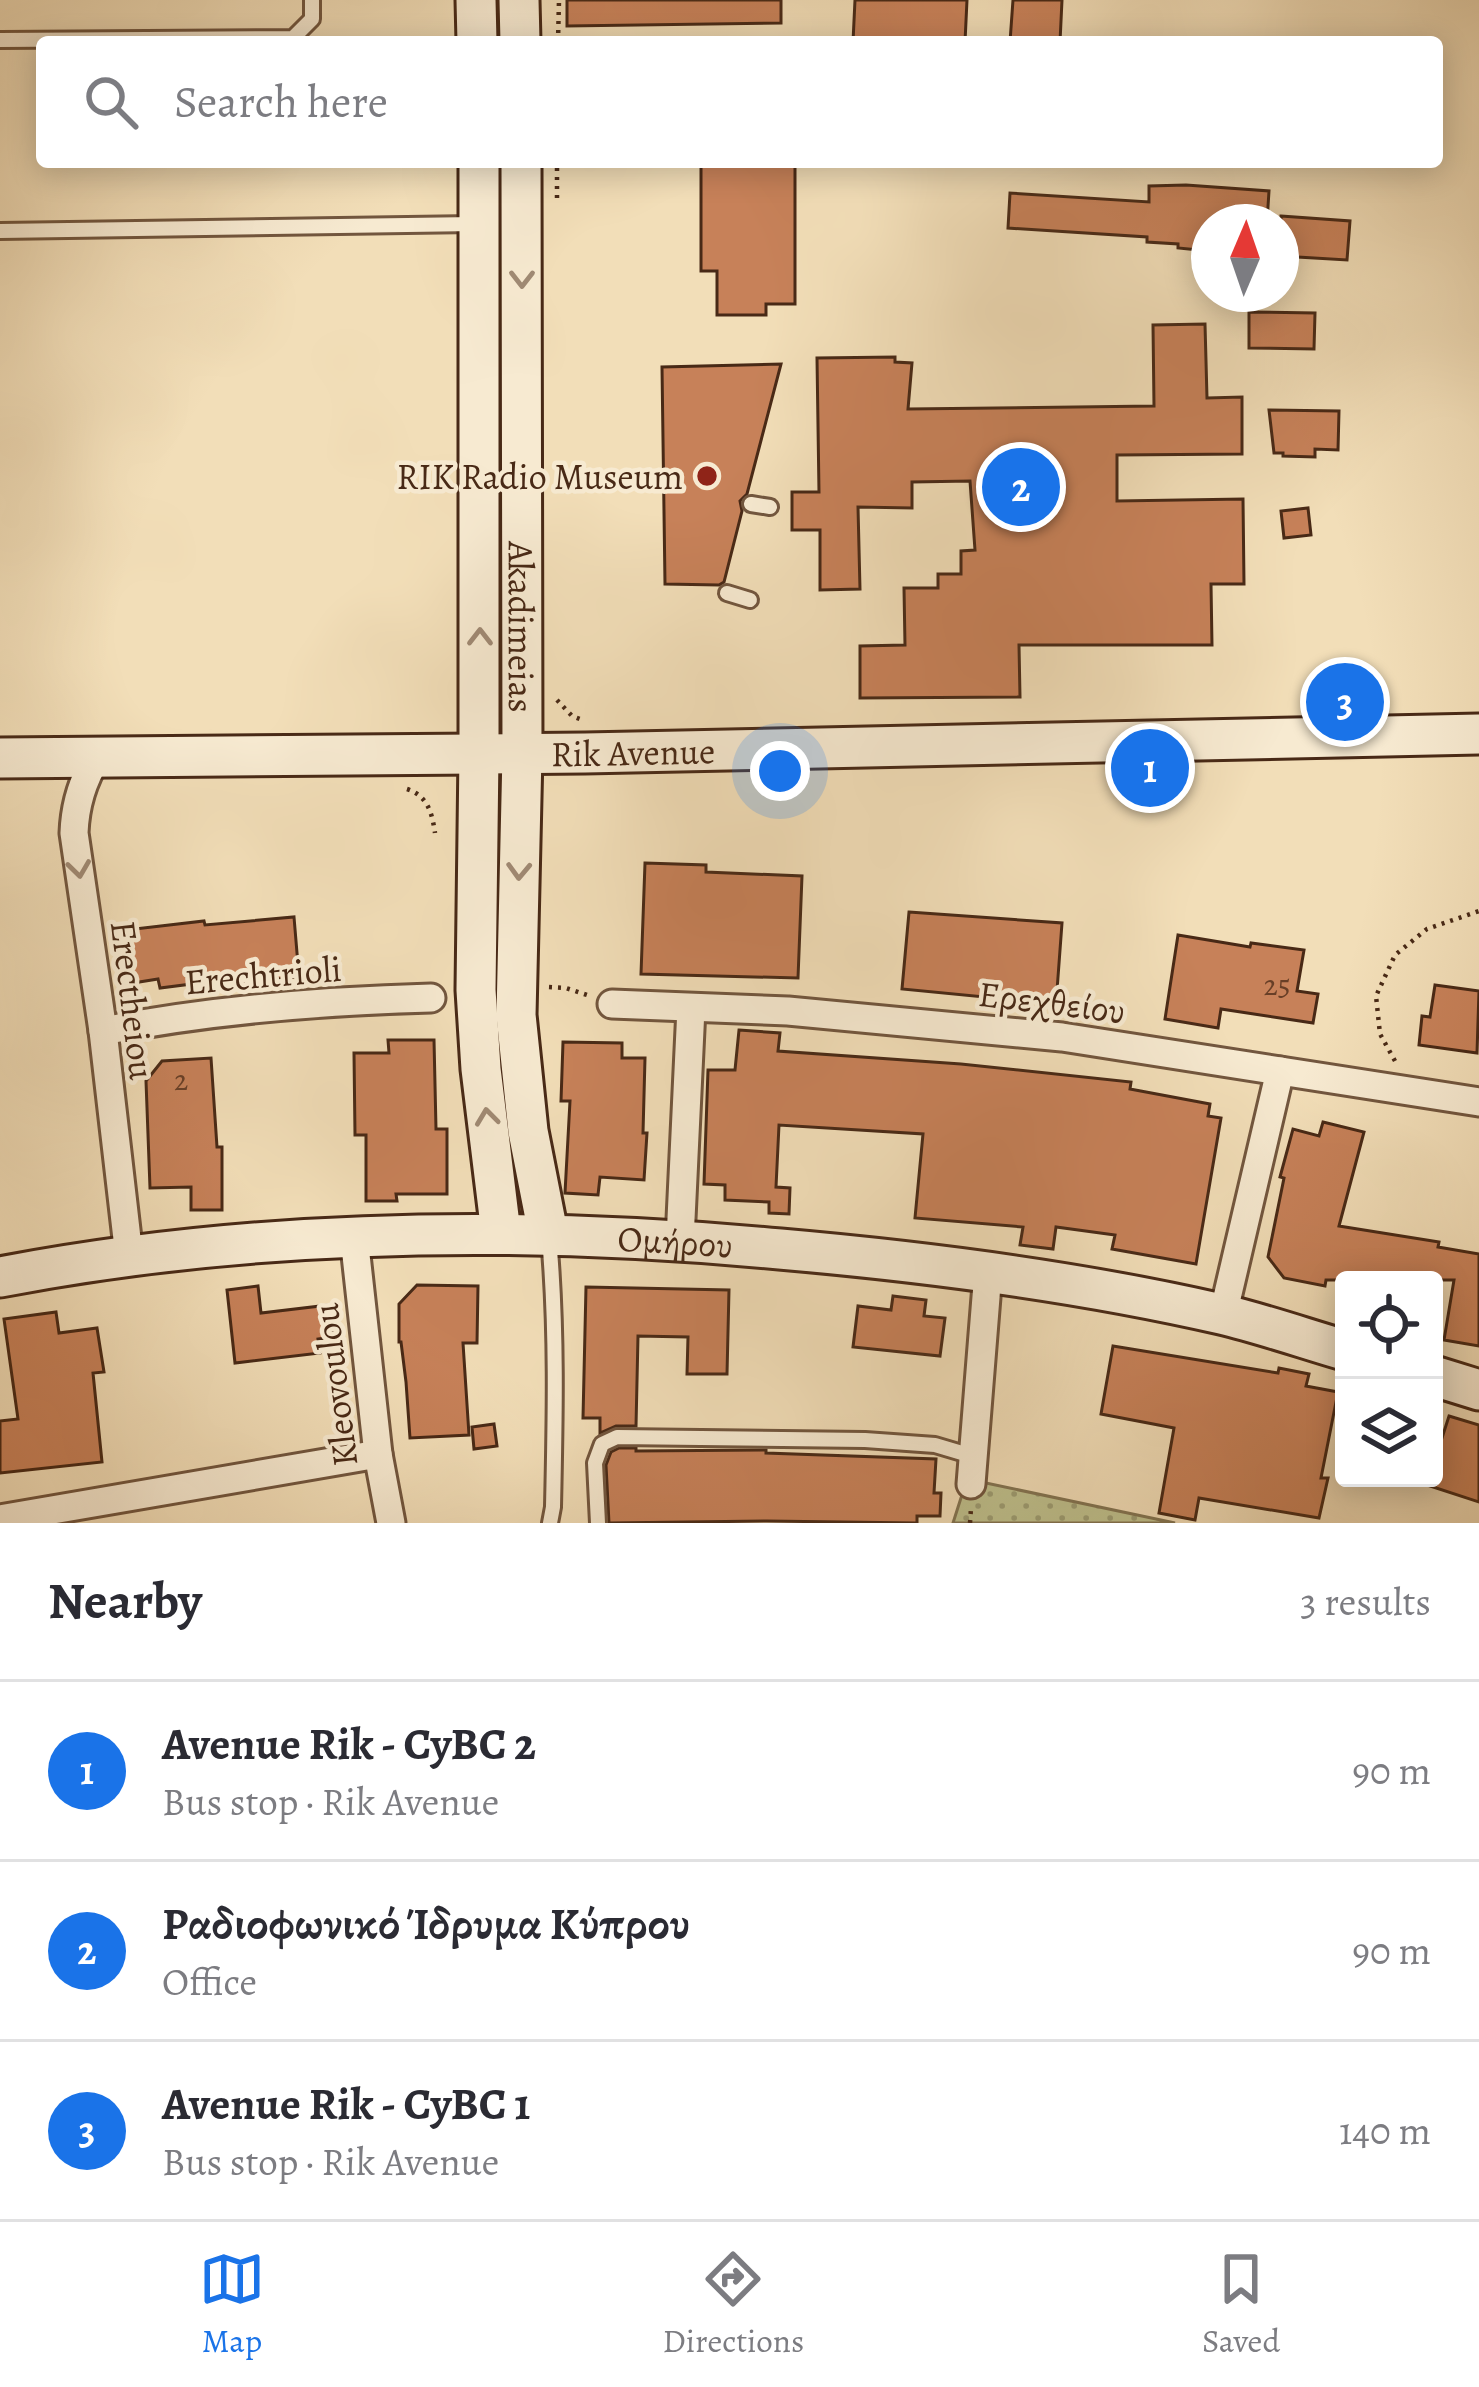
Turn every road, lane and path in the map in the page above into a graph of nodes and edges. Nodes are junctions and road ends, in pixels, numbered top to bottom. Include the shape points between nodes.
1 (312, 0) edge
2 (476, 0) edge
3 (519, 0) edge
4 (559, 0) edge
5 (295, 36) edge
6 (477, 36) edge
7 (520, 36) edge
8 (558, 36) edge
9 (0, 40) edge
10 (36, 40) edge
11 (479, 168) edge
12 (521, 168) edge
13 (481, 224) junction
14 (0, 231) edge
15 (751, 504) dead end
16 (770, 507) dead end
17 (727, 593) dead end
18 (750, 600) dead end
19 (1479, 734) edge
20 (479, 754) junction
21 (522, 754) junction
22 (0, 758) edge
23 (97, 758) junction
24 (1479, 911) edge
25 (516, 985) junction
26 (430, 998) dead end
27 (612, 1004) joint
28 (691, 1008) junction
29 (103, 1030) junction
30 (1280, 1071) junction
31 (1391, 1088) junction
32 (1479, 1102) edge
33 (501, 1233) junction
34 (548, 1233) junction
35 (354, 1238) junction
36 (680, 1240) junction
37 (129, 1256) junction
38 (988, 1272) junction
39 (0, 1277) edge
40 (1223, 1315) junction
41 (1335, 1347) edge
42 (1443, 1379) edge
43 (1479, 1390) edge
44 (378, 1454) junction
45 (972, 1456) junction
46 (971, 1484) dead end
47 (0, 1519) edge
48 (391, 1523) edge
49 (550, 1523) edge
50 (598, 1523) edge

1 - 5 lane via 312,19
2 - 6 main road
3 - 7 main road
4 - 8 path
9 - 10 lane
11 - 13 main road, Akadimeias
12 -> 21 main road, Akadimeias
13 - 14 lane
20 -> 13 main road, Akadimeias
15 - 16 lane
17 - 18 lane
19 - 21 main road, Rik Avenue
20 - 21 main road, Rik Avenue
20 - 23 main road, Rik Avenue
33 -> 20 main road, Akadimeias via 476,990
21 -> 25 main road, Akadimeias
22 - 23 main road, Rik Avenue
23 -> 29 street, Erectheiou via 75,809 74,833
24 - 31 path via 1427,929 1395,955 1376,996 1380,1034 1395,1061
25 - 27 path via 566,988
25 - 34 main road, Akadimeias via 528,1131
26 - 29 street, Erechtrioli
27 - 28 street, Ερεχθείου
28 - 30 street, Ερεχθείου via 1061,1037
28 - 36 street
29 - 37 street, Erectheiou
30 - 31 street, Ερεχθείου
30 - 40 street
31 - 32 street, Ερεχθείου
33 - 34 main road, Ομήρου
33 - 35 main road, Ομήρου
34 - 36 main road, Ομήρου
34 - 49 lane via 555,1305
35 - 37 main road, Ομήρου
35 - 44 street, Kleovoulou
36 - 38 main road, Ομήρου
37 - 39 main road, Ομήρου
38 - 40 main road, Ομήρου
38 - 45 street
40 - 41 main road, Ομήρου
42 - 43 main road
44 - 47 street
44 - 48 street, Kleovoulou
45 - 46 street
45 - 50 lane via 865,1440 617,1437 602,1444 595,1462

